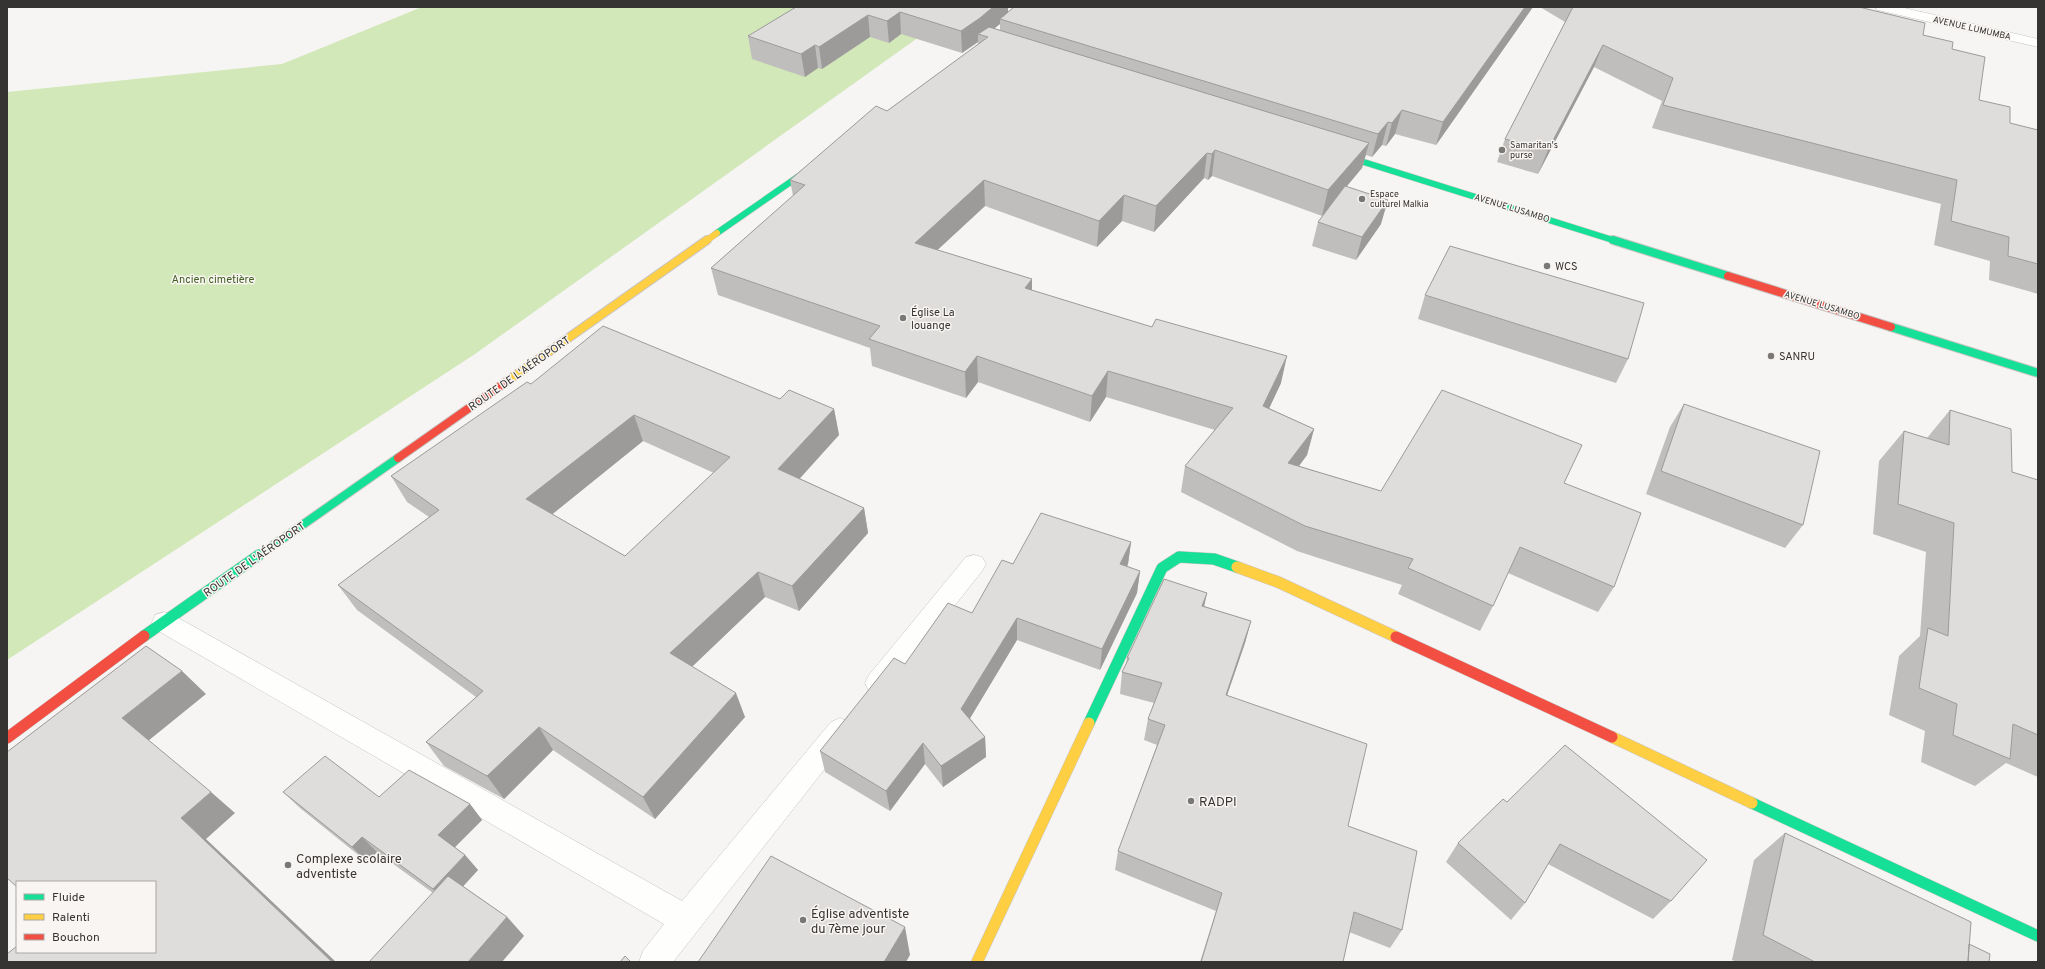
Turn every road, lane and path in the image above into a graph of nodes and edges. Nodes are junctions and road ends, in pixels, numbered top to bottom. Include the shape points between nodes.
1 (1882, 7) edge
2 (2038, 43) edge
3 (1330, 151) edge
4 (824, 159) edge
5 (2038, 373) edge
6 (974, 564) dead end
7 (164, 622) junction
8 (7, 738) edge
9 (686, 920) junction
10 (2038, 936) edge
11 (654, 962) edge
12 (977, 962) edge

1 - 2 street, AVENUE LUMUMBA
3 - 5 street, AVENUE LUSAMBO
4 - 7 street, ROUTE DE L'AÉROPORT
6 - 9 street
7 - 8 street, ROUTE DE L'AÉROPORT
7 - 9 street
9 - 11 street
10 - 12 street via 1278,582 1214,559 1180,557 1162,568

